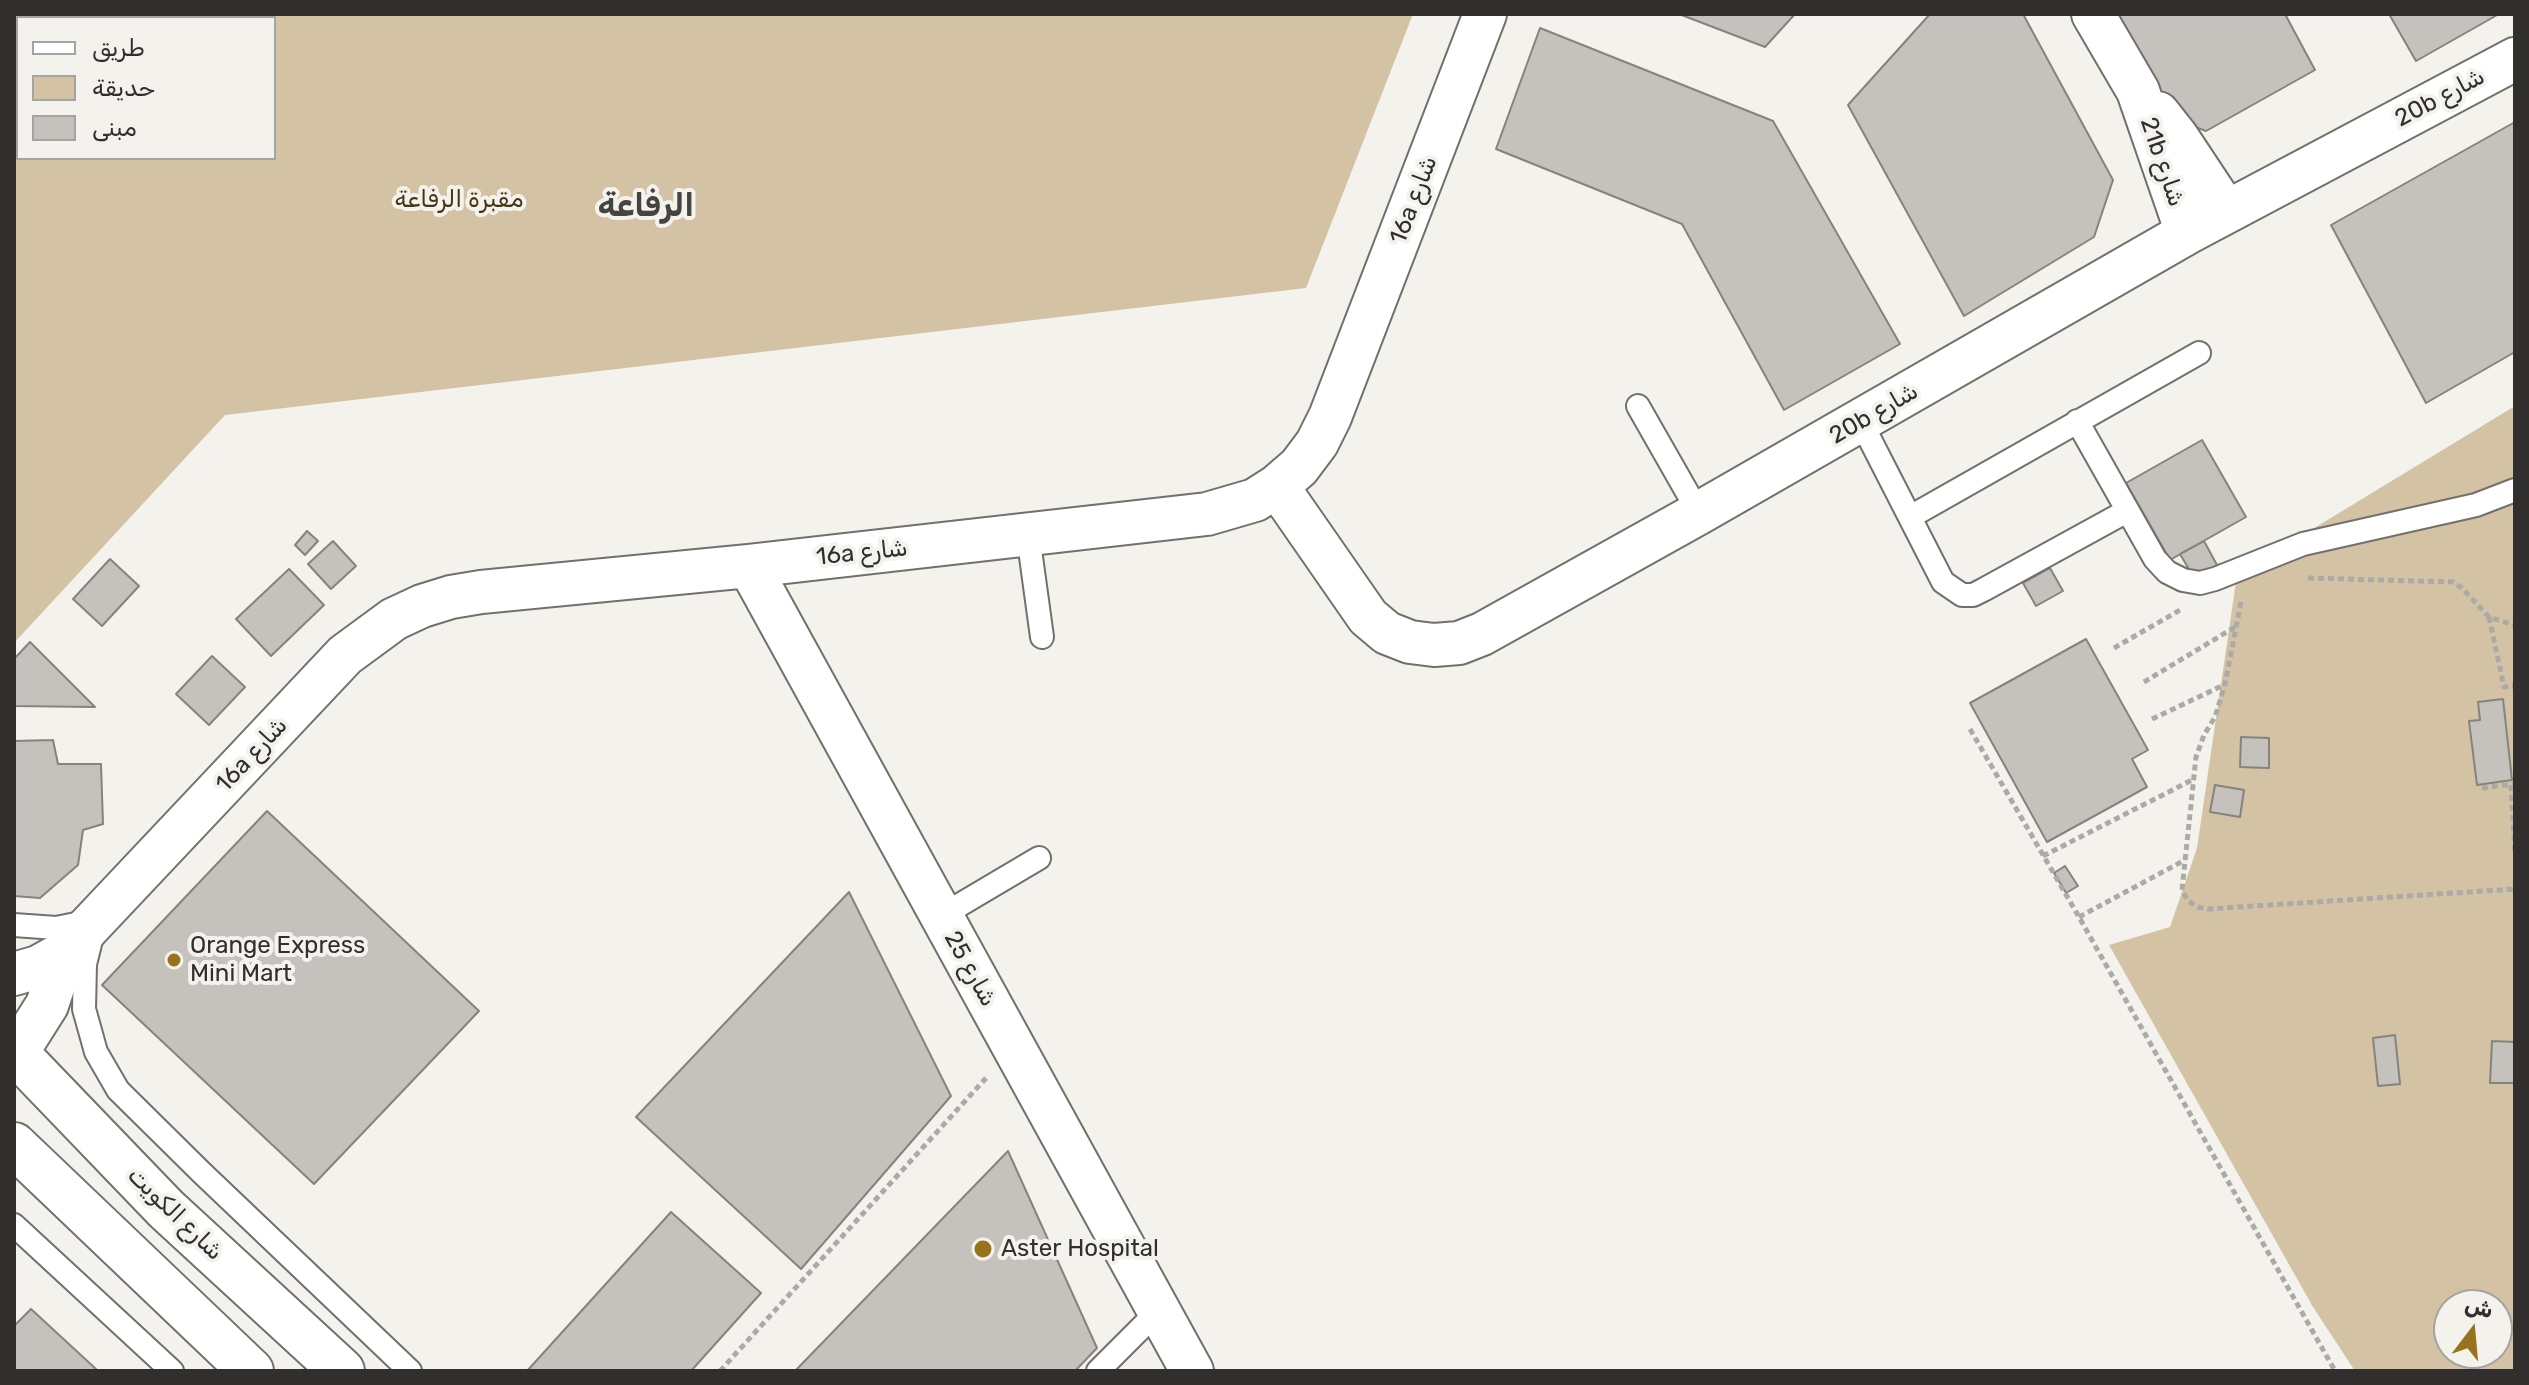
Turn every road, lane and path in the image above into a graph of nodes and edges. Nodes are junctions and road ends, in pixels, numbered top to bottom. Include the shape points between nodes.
1 (1485, 14) edge
2 (2093, 14) edge
3 (2515, 59) edge
4 (2138, 91) junction
5 (2226, 211) junction
6 (2187, 233) junction
7 (2199, 353) dead end
8 (1638, 406) dead end
9 (2077, 421) junction
10 (1861, 422) junction
11 (1277, 486) junction
12 (2515, 490) edge
13 (2127, 511) junction
14 (1699, 513) junction
15 (1910, 517) junction
16 (1028, 535) junction
17 (749, 566) junction
18 (2304, 578) dead end
19 (2200, 583) junction
20 (2247, 590) dead end
21 (2489, 617) junction
22 (2515, 625) edge
23 (2236, 626) junction
24 (1042, 637) dead end
25 (2114, 648) dead end
26 (2144, 682) dead end
27 (2225, 684) junction
28 (2515, 689) edge
29 (2152, 719) dead end
30 (1970, 729) dead end
31 (2194, 779) junction
32 (2513, 784) edge
33 (2482, 788) dead end
34 (2515, 855) edge
35 (2043, 856) junction
36 (1039, 858) dead end
37 (2185, 860) junction
38 (2515, 889) edge
39 (941, 916) junction
40 (2079, 917) junction
41 (96, 920) junction
42 (14, 925) edge
43 (65, 952) junction
44 (14, 974) edge
45 (1014, 1048) junction
46 (15, 1053) edge
47 (14, 1145) edge
48 (14, 1225) edge
49 (1158, 1311) junction
50 (172, 1371) edge
51 (251, 1371) edge
52 (342, 1371) edge
53 (410, 1371) edge
54 (720, 1371) edge
55 (1098, 1371) edge
56 (1192, 1371) edge
57 (2335, 1371) edge

1 - 11 street, 16a شارع via 1330,417 1299,467
2 - 4 street, 21b شارع
3 - 5 street, 20b شارع
4 - 5 street, 21b شارع via 2177,137
4 - 6 street, 21b شارع
5 - 6 street, 20b شارع
6 - 10 street, 20b شارع
7 - 9 lane
8 - 14 lane
9 - 13 lane
9 - 15 lane
10 - 14 street, 20b شارع
10 - 15 lane
11 - 14 street, 20b شارع via 1368,617 1387,633 1434,645 1482,634
11 - 16 street, 16a شارع via 1255,500 1207,514
12 - 19 lane via 2476,505 2303,544
13 - 15 lane via 1973,595 1962,595 1943,582
13 - 19 lane via 2167,572
16 - 17 street, 16a شارع
16 - 24 lane
17 - 39 street, شارع 25
17 - 41 street, 16a شارع via 481,592 451,597 394,619 345,655
18 - 21 path via 2453,582
19 - 25 path via 2195,602
20 - 23 path
21 - 22 path
21 - 28 path via 2504,687
23 - 26 path
23 - 27 path
27 - 29 path
27 - 31 path via 2200,746
30 - 35 path
31 - 35 path
31 - 37 path
32 - 33 path
32 - 34 path
35 - 40 path
36 - 39 lane
37 - 38 path via 2182,890 2188,901 2208,909
37 - 40 path
39 - 45 street, شارع 25
40 - 57 path
41 - 42 lane via 56,928
41 - 43 street, 16a شارع
41 - 53 lane via 85,964 84,1009 96,1052 118,1090
43 - 44 street, 16a شارع
43 - 46 street, 16a شارع via 47,1005
45 - 49 street, شارع 25
45 - 54 path
46 - 52 main road, شارع الكويت via 166,1209
47 - 51 main road
48 - 50 lane
49 - 55 lane
49 - 56 street, شارع 25

